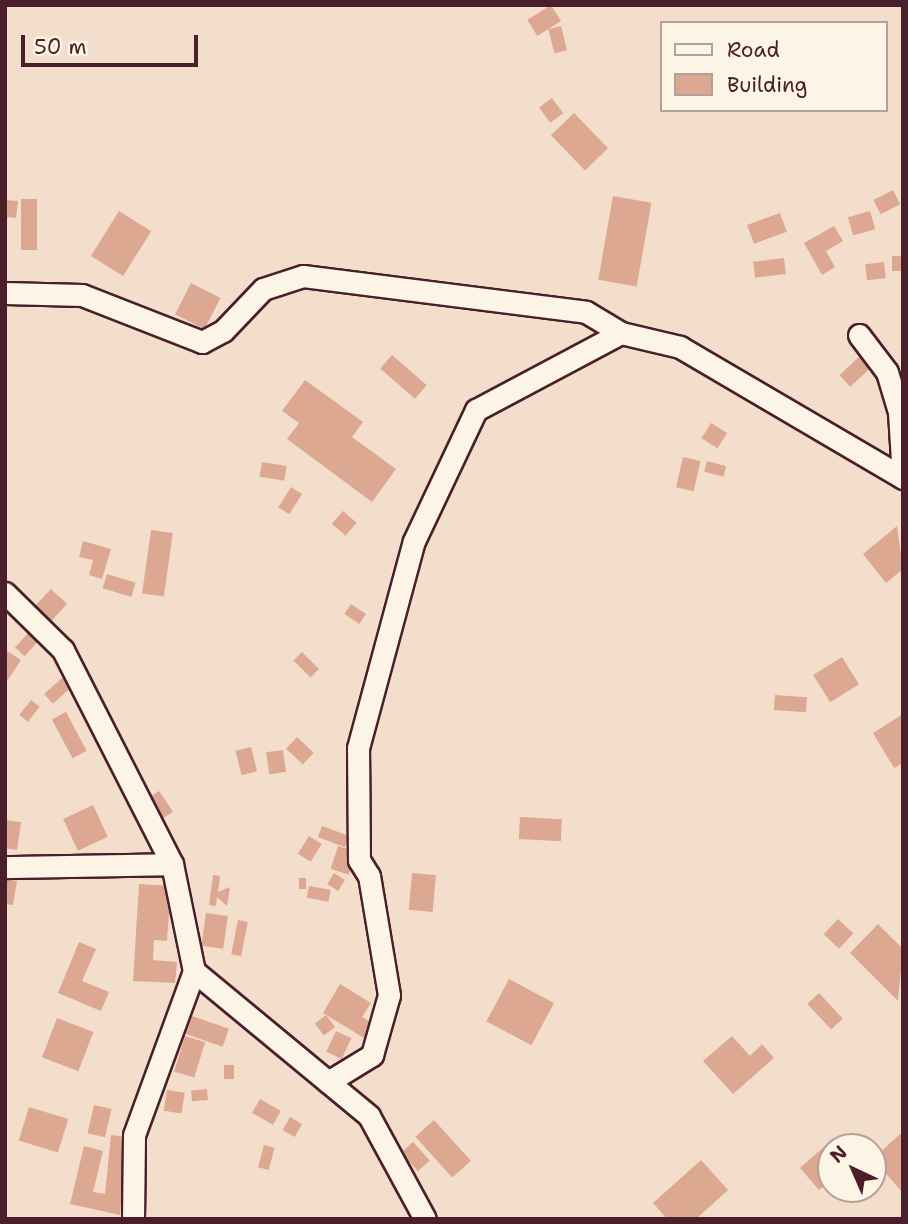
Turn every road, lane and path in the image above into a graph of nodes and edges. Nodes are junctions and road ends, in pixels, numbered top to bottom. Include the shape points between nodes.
1 (5, 293) edge
2 (621, 333) junction
3 (859, 335) dead end
4 (903, 478) edge
5 (5, 593) edge
6 (172, 864) junction
7 (5, 867) edge
8 (194, 971) junction
9 (328, 1082) junction
10 (133, 1219) edge
11 (425, 1219) edge

1 - 2 street via 82,295 202,342 223,331 263,289 303,276 586,312
2 - 4 street via 680,347
2 - 9 street via 476,410 414,541 358,748 359,860 369,876 389,995 372,1055
3 - 4 street via 887,372 899,412
5 - 6 street via 63,650
6 - 7 street
6 - 8 street
8 - 9 street
8 - 10 street via 134,1135
9 - 11 street via 369,1116

